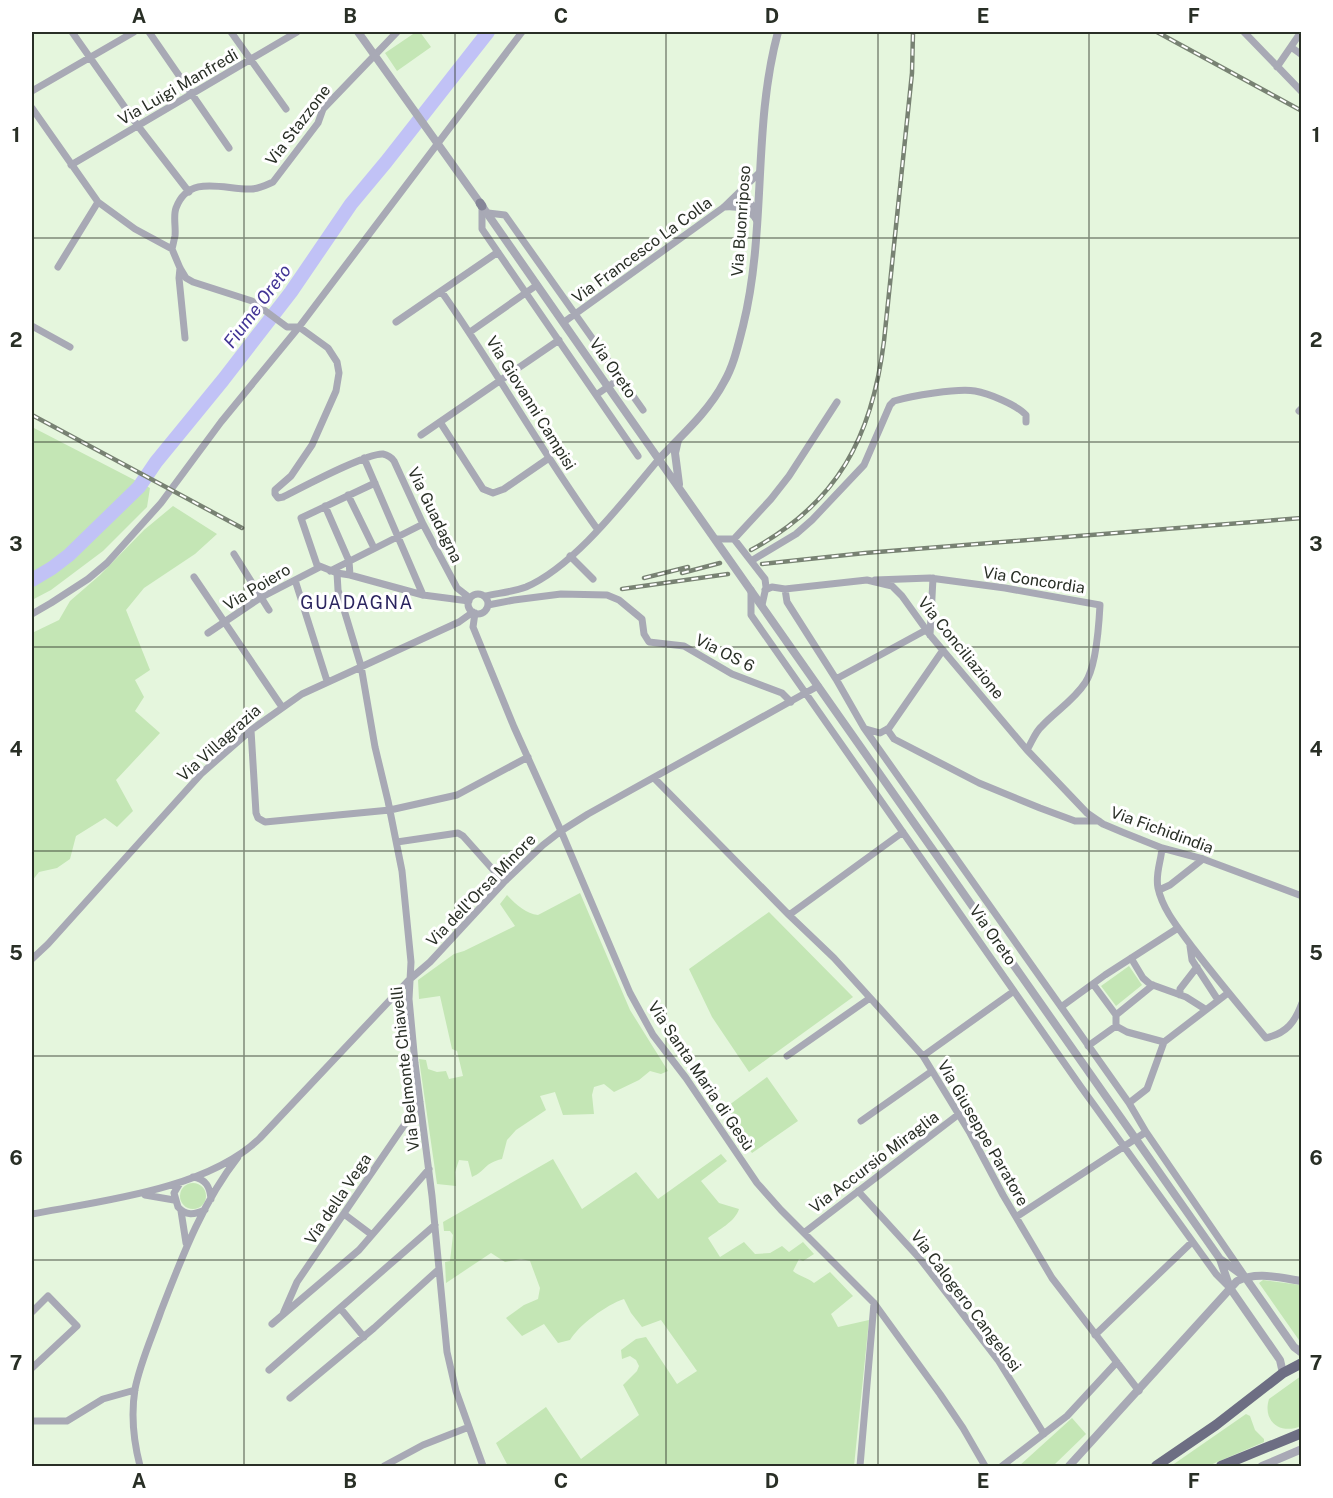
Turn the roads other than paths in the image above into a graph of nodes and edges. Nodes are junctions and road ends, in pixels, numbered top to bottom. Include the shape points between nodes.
1 (72, 32) edge
2 (134, 32) edge
3 (149, 32) edge
4 (231, 32) edge
5 (297, 32) edge
6 (358, 32) edge
7 (397, 32) edge
8 (522, 32) edge
9 (778, 32) edge
10 (1244, 32) edge
11 (1301, 32) edge
12 (1291, 47) junction
13 (1302, 54) edge
14 (89, 57) junction
15 (376, 57) junction
16 (251, 60) junction
17 (1277, 67) junction
18 (32, 91) edge
19 (1302, 92) edge
20 (192, 94) junction
21 (32, 108) edge
22 (286, 109) dead end
23 (138, 126) junction
24 (229, 148) dead end
25 (71, 165) junction
26 (760, 172) junction
27 (189, 192) junction
28 (741, 192) junction
29 (98, 202) junction
30 (484, 207) junction
31 (724, 207) junction
32 (758, 223) junction
33 (172, 249) junction
34 (498, 252) junction
35 (58, 267) dead end
36 (180, 268) junction
37 (537, 285) junction
38 (441, 291) junction
39 (526, 293) junction
40 (574, 315) junction
41 (396, 322) dead end
42 (564, 322) junction
43 (32, 326) edge
44 (299, 327) junction
45 (470, 332) junction
46 (186, 338) dead end
47 (559, 340) junction
48 (70, 347) dead end
49 (620, 379) junction
50 (499, 381) junction
51 (608, 387) junction
52 (596, 395) junction
53 (837, 402) dead end
54 (642, 410) dead end
55 (1026, 422) dead end
56 (440, 423) junction
57 (421, 435) dead end
58 (678, 440) junction
59 (638, 456) dead end
60 (364, 458) junction
61 (549, 459) junction
62 (659, 459) junction
63 (375, 483) junction
64 (679, 487) junction
65 (348, 495) junction
66 (325, 506) junction
67 (423, 524) junction
68 (598, 530) junction
69 (398, 535) junction
70 (734, 538) junction
71 (715, 539) junction
72 (374, 548) junction
73 (234, 554) dead end
74 (570, 556) junction
75 (349, 561) junction
76 (751, 561) junction
77 (319, 566) junction
78 (333, 572) junction
79 (350, 575) junction
80 (194, 577) dead end
81 (933, 578) junction
82 (593, 579) dead end
83 (295, 580) junction
84 (867, 580) junction
85 (785, 589) junction
86 (751, 590) junction
87 (765, 590) junction
88 (423, 595) junction
89 (485, 597) junction
90 (260, 598) junction
91 (470, 599) junction
92 (488, 605) junction
93 (762, 605) junction
94 (269, 610) dead end
95 (474, 613) junction
96 (32, 614) edge
97 (224, 622) junction
98 (928, 632) junction
99 (207, 633) dead end
100 (943, 650) junction
101 (361, 666) junction
102 (837, 678) junction
103 (327, 681) junction
104 (818, 686) junction
105 (806, 694) junction
106 (792, 702) junction
107 (282, 707) junction
108 (864, 728) junction
109 (887, 729) junction
110 (252, 730) junction
111 (1027, 750) junction
112 (528, 757) junction
113 (654, 778) junction
114 (390, 810) junction
115 (1098, 821) junction
116 (561, 831) junction
117 (903, 832) junction
118 (397, 842) junction
119 (1162, 848) junction
120 (1203, 859) junction
121 (504, 882) junction
122 (1159, 890) junction
123 (1300, 896) edge
124 (789, 915) junction
125 (1178, 928) junction
126 (1190, 943) junction
127 (1131, 958) junction
128 (32, 959) edge
129 (1197, 968) junction
130 (409, 980) junction
131 (1093, 984) junction
132 (1153, 985) junction
133 (1014, 991) junction
134 (1228, 993) junction
135 (1180, 995) junction
136 (870, 998) junction
137 (1218, 1000) junction
138 (1302, 1003) edge
139 (1061, 1007) junction
140 (1206, 1010) junction
141 (1116, 1015) junction
142 (1116, 1026) junction
143 (1164, 1042) junction
144 (1088, 1046) junction
145 (787, 1056) dead end
146 (923, 1056) junction
147 (932, 1071) junction
148 (420, 1102) junction
149 (1129, 1103) junction
150 (959, 1114) junction
151 (861, 1121) dead end
152 (1146, 1131) junction
153 (1135, 1138) junction
154 (1124, 1146) junction
155 (240, 1155) junction
156 (429, 1170) junction
157 (193, 1178) junction
158 (181, 1182) junction
159 (858, 1191) junction
160 (138, 1195) junction
161 (211, 1199) junction
162 (174, 1200) junction
163 (205, 1210) junction
164 (181, 1211) junction
165 (32, 1214) edge
166 (344, 1214) junction
167 (1016, 1217) junction
168 (435, 1225) junction
169 (805, 1232) junction
170 (372, 1235) junction
171 (1192, 1242) junction
172 (186, 1246) junction
173 (1220, 1259) junction
174 (438, 1270) junction
175 (1245, 1277) junction
176 (1302, 1281) edge
177 (1230, 1288) junction
178 (874, 1304) junction
179 (340, 1308) junction
180 (32, 1311) edge
181 (284, 1314) junction
182 (272, 1324) dead end
183 (1095, 1335) junction
184 (364, 1337) junction
185 (1302, 1353) edge
186 (1117, 1362) junction
187 (1302, 1363) edge
188 (32, 1368) edge
189 (269, 1370) dead end
190 (1283, 1373) junction
191 (135, 1390) junction
192 (1139, 1391) junction
193 (290, 1398) dead end
194 (32, 1421) edge
195 (469, 1427) junction
196 (1302, 1433) edge
197 (1044, 1434) junction
198 (1302, 1449) edge
199 (140, 1467) edge
200 (384, 1467) edge
201 (483, 1467) edge
202 (860, 1467) edge
203 (985, 1467) edge
204 (1002, 1467) edge
205 (1069, 1467) edge
206 (1156, 1467) edge
207 (1221, 1467) edge
208 (1262, 1467) edge

1 - 14 street
2 - 14 street
3 - 20 street
4 - 16 street
5 - 16 street, Via Luigi Manfredi
6 - 15 street, Via Oreto
7 - 15 street, Via Stazzone
8 - 44 street
9 - 26 street, Via Buonriposo via 770,61
10 - 17 street
11 - 12 street
12 - 13 street
12 - 17 street
14 - 18 street
14 - 23 street
15 - 27 street, Via Stazzone via 323,109 318,123 273,182 250,189 211,184
15 - 30 street, Via Oreto
16 - 20 street, Via Luigi Manfredi
16 - 22 street
17 - 19 street
20 - 23 street, Via Luigi Manfredi
20 - 24 street
21 - 25 street
23 - 25 street, Via Luigi Manfredi
23 - 27 street
25 - 29 street
26 - 28 street, Via Francesco La Colla
26 - 32 street, Via Buonriposo
27 - 33 street via 175,210
28 - 31 street, Via Francesco La Colla
28 - 32 street via 753,206
29 - 33 street
29 - 35 street
30 - 34 street, Via Oreto via 482,229
30 - 37 street, Via Oreto
30 - 40 street, Via Oreto via 505,215
31 - 32 street via 750,211
31 - 40 street, Via Francesco La Colla
32 - 58 street, Via Buonriposo via 757,253 732,366 713,400
33 - 36 street
34 - 38 street
34 - 39 street, Via Oreto
36 - 44 street via 193,282 252,301 287,327
36 - 46 street
37 - 39 street
37 - 42 street, Via Oreto
38 - 41 street
38 - 45 street, Via Giovanni Campisi
39 - 45 street
39 - 47 street, Via Oreto
40 - 42 street, Via Francesco La Colla
40 - 49 street, Via Oreto
42 - 51 street, Via Oreto
43 - 48 street
44 - 60 street, Via Guadagna via 334,355 339,380 312,445 275,494 283,497
44 - 96 street via 130,539 87,579
45 - 50 street, Via Giovanni Campisi
47 - 50 street
47 - 52 street, Via Oreto
49 - 51 street
49 - 54 street, Via Oreto
50 - 56 street
50 - 61 street, Via Giovanni Campisi
51 - 52 street
51 - 62 street, Via Oreto
52 - 59 street, Via Oreto
53 - 70 street via 789,476
55 - 76 street via 1026,415 1017,408 974,391 894,402 864,465 812,520
56 - 57 street
56 - 61 street via 483,489 493,493
58 - 62 street, Via Buonriposo
58 - 64 street via 675,453
60 - 63 street
60 - 67 street, Via Guadagna via 382,454 394,461
61 - 68 street, Via Giovanni Campisi
62 - 64 street, Via Oreto
62 - 68 street
63 - 65 street
63 - 69 street
64 - 71 street, Via Oreto
65 - 66 street
65 - 72 street
66 - 75 street
66 - 77 street via 301,518
67 - 69 street
67 - 91 street, Via Guadagna via 457,588
68 - 74 street
69 - 72 street
69 - 88 street
70 - 71 street
70 - 76 street
71 - 86 street, Via Oreto
72 - 75 street
73 - 90 street
74 - 82 street
74 - 89 street via 526,587
75 - 78 street
75 - 79 street
76 - 87 street via 765,579
77 - 78 street
77 - 83 street, Via Poiero
78 - 79 street
78 - 101 street, Via Belmonte Chiavelli
79 - 88 street
80 - 97 street
81 - 84 street, Via Concordia
81 - 98 street
81 - 111 street, Via Concordia via 1100,605 1087,682 1040,728
83 - 90 street, Via Poiero
83 - 103 street
84 - 85 street, Via Conciliazione
84 - 98 street, Via Conciliazione via 892,586
85 - 87 street, Via Conciliazione
85 - 102 street, Via Oreto via 787,602
86 - 93 street, Via Oreto
86 - 105 street, Via Oreto via 751,615
87 - 93 street
88 - 91 street
89 - 91 street via 479,594
89 - 92 street
90 - 94 street
90 - 97 street, Via Poiero
91 - 95 street via 469,607
92 - 95 street via 482,613
92 - 106 street, Via OS 6 via 561,594 613,597 642,619 649,642 684,646 732,674 782,693
93 - 104 street, Via Oreto
95 - 101 street, Via Villagrazia
95 - 112 street, Via Santa Maria di Gesù via 473,627
97 - 99 street, Via Poiero
97 - 107 street
98 - 100 street, Via Conciliazione
98 - 102 street
100 - 109 street
100 - 111 street, Via Conciliazione
101 - 103 street, Via Villagrazia
101 - 114 street, Via Belmonte Chiavelli
102 - 108 street, Via Oreto
103 - 107 street, Via Villagrazia
104 - 105 street, Via dell'Orsa Minore
104 - 153 street, Via Oreto
105 - 106 street, Via dell'Orsa Minore
105 - 117 street, Via Oreto
106 - 113 street, Via dell'Orsa Minore
107 - 110 street, Via Villagrazia
108 - 109 street via 880,733
108 - 139 street, Via Oreto
109 - 115 street, Via Fichidindia via 894,739 979,783 1075,821
110 - 114 street via 258,818 265,822
110 - 128 street, Via Villagrazia via 202,773
111 - 115 street, Via Conciliazione
112 - 114 street via 457,795
112 - 116 street, Via Santa Maria di Gesù
113 - 116 street, Via dell'Orsa Minore
113 - 124 street, Via Giuseppe Paratore
114 - 118 street, Via Belmonte Chiavelli
115 - 119 street, Via Fichidindia
116 - 121 street, Via dell'Orsa Minore
116 - 169 street, Via Santa Maria di Gesù via 630,993 653,1035 757,1183
117 - 124 street
117 - 133 street, Via Oreto
118 - 121 street via 458,833
118 - 130 street, Via Belmonte Chiavelli via 411,962
119 - 120 street, Via Fichidindia
119 - 122 street via 1156,873
120 - 122 street
120 - 123 street, Via Fichidindia
121 - 130 street, Via dell'Orsa Minore
122 - 125 street
124 - 136 street, Via Giuseppe Paratore
125 - 126 street
125 - 127 street
126 - 129 street
126 - 134 street
127 - 131 street
127 - 132 street via 1143,978
129 - 135 street via 1180,989
129 - 137 street
130 - 148 street, Via Belmonte Chiavelli
130 - 155 street, Via dell'Orsa Minore
131 - 139 street
131 - 141 street
132 - 135 street
132 - 141 street
133 - 146 street
133 - 154 street, Via Oreto
134 - 137 street
134 - 138 street via 1266,1038 1289,1028
135 - 140 street
136 - 145 street
136 - 146 street, Via Giuseppe Paratore
137 - 140 street
139 - 144 street, Via Oreto
140 - 143 street
141 - 142 street
142 - 143 street
142 - 144 street
143 - 149 street via 1147,1089
144 - 149 street, Via Oreto
146 - 147 street, Via Giuseppe Paratore
147 - 150 street, Via Giuseppe Paratore
147 - 151 street
148 - 156 street, Via Belmonte Chiavelli
148 - 166 street, Via della Vega
149 - 152 street, Via Oreto
150 - 159 street, Via Accursio Miraglia
150 - 167 street, Via Giuseppe Paratore
152 - 153 street
152 - 175 street, Via Oreto
153 - 154 street
153 - 173 street, Via Oreto
154 - 167 street
154 - 171 street, Via Oreto
155 - 157 street
155 - 161 street
156 - 168 street, Via Belmonte Chiavelli
156 - 170 street
157 - 158 street
157 - 161 street via 206,1183
158 - 160 street
158 - 162 street
159 - 169 street, Via Accursio Miraglia
159 - 197 street, Via Calogero Cangelosi via 959,1309 998,1360
160 - 162 street
160 - 165 street
161 - 163 street
162 - 164 street
163 - 164 street via 196,1214
163 - 172 street
164 - 172 street
166 - 170 street
166 - 181 street, Via della Vega via 297,1282
167 - 183 street, Via Giuseppe Paratore via 1052,1278
168 - 174 street, Via Belmonte Chiavelli
168 - 179 street
169 - 178 street, Via Santa Maria di Gesù
170 - 181 street
171 - 177 street, Via Oreto
171 - 183 street
172 - 191 street
173 - 175 street
173 - 177 street
174 - 184 street
174 - 195 street, Via Belmonte Chiavelli via 447,1352
175 - 176 street
175 - 177 street
175 - 185 street
177 - 190 street via 1280,1360
177 - 192 street
178 - 202 street
178 - 203 street, Via Santa Maria di Gesù via 940,1394
179 - 184 street
179 - 189 street
180 - 188 street via 48,1296 77,1326
181 - 182 street
183 - 186 street, Via Giuseppe Paratore
184 - 193 street
186 - 192 street, Via Giuseppe Paratore
186 - 197 street via 1067,1416
187 - 190 main road
190 - 206 main road
191 - 194 street via 103,1399 67,1421
191 - 199 street via 134,1430
192 - 205 street
195 - 200 street via 423,1445
195 - 201 street, Via Belmonte Chiavelli
196 - 207 main road
197 - 204 street
198 - 208 street

